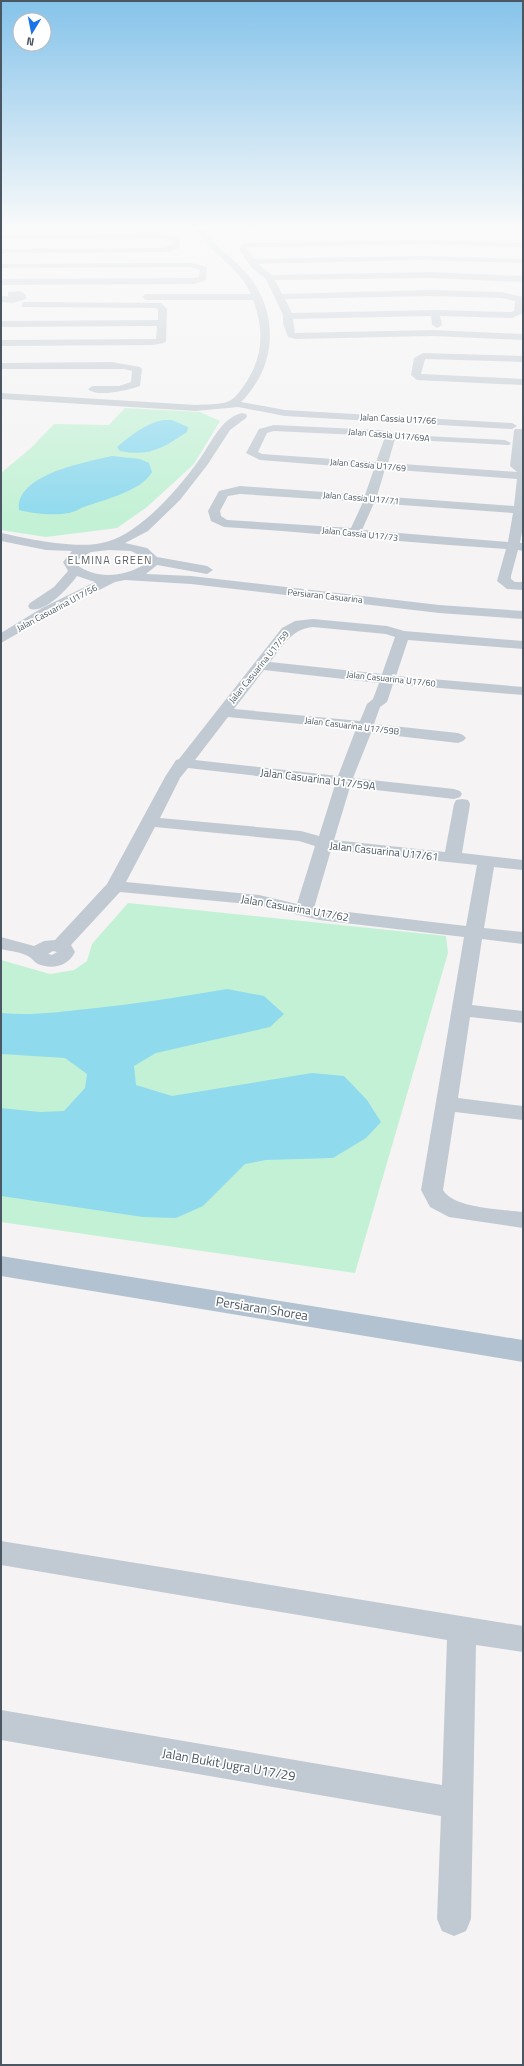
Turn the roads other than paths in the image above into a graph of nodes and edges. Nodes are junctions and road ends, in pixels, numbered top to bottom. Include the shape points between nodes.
1 (162, 325) edge
2 (266, 325) edge
3 (289, 325) edge
4 (433, 325) edge
5 (523, 337) edge
6 (1, 343) edge
7 (431, 344) junction
8 (523, 358) edge
9 (1, 366) edge
10 (523, 382) edge
11 (1, 389) edge
12 (64, 389) dead end
13 (85, 389) dead end
14 (1, 396) edge
15 (247, 408) junction
16 (225, 409) junction
17 (226, 428) junction
18 (274, 428) joint
19 (519, 428) edge
20 (391, 435) junction
21 (505, 443) dead end
22 (521, 448) edge
23 (381, 466) junction
24 (197, 472) junction
25 (523, 474) edge
26 (191, 498) dead end
27 (370, 499) junction
28 (521, 510) edge
29 (214, 511) joint
30 (354, 533) junction
31 (1, 537) edge
32 (153, 542) dead end
33 (109, 546) junction
34 (1, 547) edge
35 (518, 547) edge
36 (92, 548) junction
37 (150, 557) junction
38 (63, 564) junction
39 (127, 577) junction
40 (113, 578) junction
41 (517, 586) edge
42 (523, 606) edge
43 (523, 615) edge
44 (1, 627) edge
45 (403, 635) junction
46 (1, 639) edge
47 (523, 645) edge
48 (260, 665) junction
49 (388, 678) junction
50 (523, 691) edge
51 (223, 712) junction
52 (366, 727) junction
53 (458, 738) dead end
54 (182, 764) junction
55 (344, 781) junction
56 (150, 822) junction
57 (325, 844) junction
58 (453, 858) junction
59 (486, 861) junction
60 (523, 865) edge
61 (114, 886) junction
62 (304, 911) junction
63 (474, 932) junction
64 (523, 938) edge
65 (1, 943) edge
66 (462, 1010) junction
67 (523, 1017) edge
68 (446, 1104) junction
69 (523, 1113) edge
70 (523, 1220) edge
71 (1, 1266) edge
72 (523, 1351) edge
73 (1, 1553) edge
74 (462, 1629) junction
75 (523, 1639) edge
76 (1, 1725) edge
77 (457, 1803) junction
78 (454, 1919) dead end

1 - 6 street via 159,342
2 - 15 street via 265,353
3 - 7 street via 291,335 296,336
4 - 7 street
5 - 7 street
7 - 8 street
7 - 10 street via 419,358 417,377
9 - 13 street via 112,365 137,369 136,384 131,387
11 - 12 street
14 - 16 street, Jalan Cassia U17/66
15 - 16 street, Jalan Cassia U17/66
15 - 16 street
15 - 17 street
15 - 19 street, Jalan Cassia U17/66 via 285,413
16 - 17 street
17 - 24 street
18 - 20 street, Jalan Cassia U17/69A
18 - 23 street, Jalan Cassia U17/69 via 263,431 252,453 260,457
19 - 22 street
20 - 21 street, Jalan Cassia U17/69A via 405,438
20 - 23 street
22 - 25 street via 516,466
23 - 25 street, Jalan Cassia U17/69
23 - 27 street
24 - 26 street
24 - 33 street via 144,528
25 - 28 street
27 - 28 street, Jalan Cassia U17/71
27 - 29 street, Jalan Cassia U17/71 via 240,490 224,493
27 - 30 street
28 - 35 street
29 - 30 street, Jalan Cassia U17/73 via 215,518 224,523
30 - 35 street, Jalan Cassia U17/73
31 - 36 street via 46,546
32 - 37 street
33 - 36 street
33 - 37 street, Persiaran Casuarina via 132,548
34 - 38 street
35 - 41 street via 504,576 504,581
36 - 38 street, Jalan Casuarina U17/56 via 76,554 69,562
37 - 39 street via 151,565 146,570
37 - 42 street, Persiaran Casuarina via 231,576 424,598
38 - 40 street via 90,577
38 - 44 street, Jalan Casuarina U17/56 via 59,590
39 - 40 street
39 - 43 street, Persiaran Casuarina via 191,580 439,609
40 - 46 street, Jalan Casuarina U17/56
45 - 47 street, Jalan Casuarina U17/59
45 - 48 street, Jalan Casuarina U17/59 via 379,630 300,624 287,631
45 - 49 street
48 - 49 street, Jalan Casuarina U17/60
48 - 51 street, Jalan Casuarina U17/59
49 - 50 street, Jalan Casuarina U17/60
49 - 52 street via 380,702 374,704
51 - 52 street, Jalan Casuarina U17/59B
51 - 54 street, Jalan Casuarina U17/59
52 - 53 street, Jalan Casuarina U17/59B
52 - 55 street
54 - 55 street, Jalan Casuarina U17/59A
54 - 56 street, Jalan Casuarina U17/59
55 - 57 street
55 - 58 street, Jalan Casuarina U17/59A via 458,799
56 - 57 street, Jalan Casuarina U17/61 via 301,836
56 - 61 street, Jalan Casuarina U17/59
57 - 58 street, Jalan Casuarina U17/61
57 - 62 street
58 - 59 street, Jalan Casuarina U17/61
59 - 60 street, Jalan Casuarina U17/61
59 - 63 street
61 - 62 street, Jalan Casuarina U17/62 via 259,900
61 - 65 street, Jalan Casuarina U17/59 via 60,946 66,952 60,959 43,960 38,953
62 - 63 street, Jalan Casuarina U17/62 via 319,915
63 - 64 street, Jalan Casuarina U17/62
63 - 66 street
66 - 67 street
66 - 68 street
68 - 69 street
68 - 70 street via 432,1190 438,1201 457,1211
71 - 72 main road, Persiaran Shorea
73 - 74 street
74 - 75 street
74 - 77 street
76 - 77 street, Jalan Bukit Jugra U17/29
77 - 78 street

